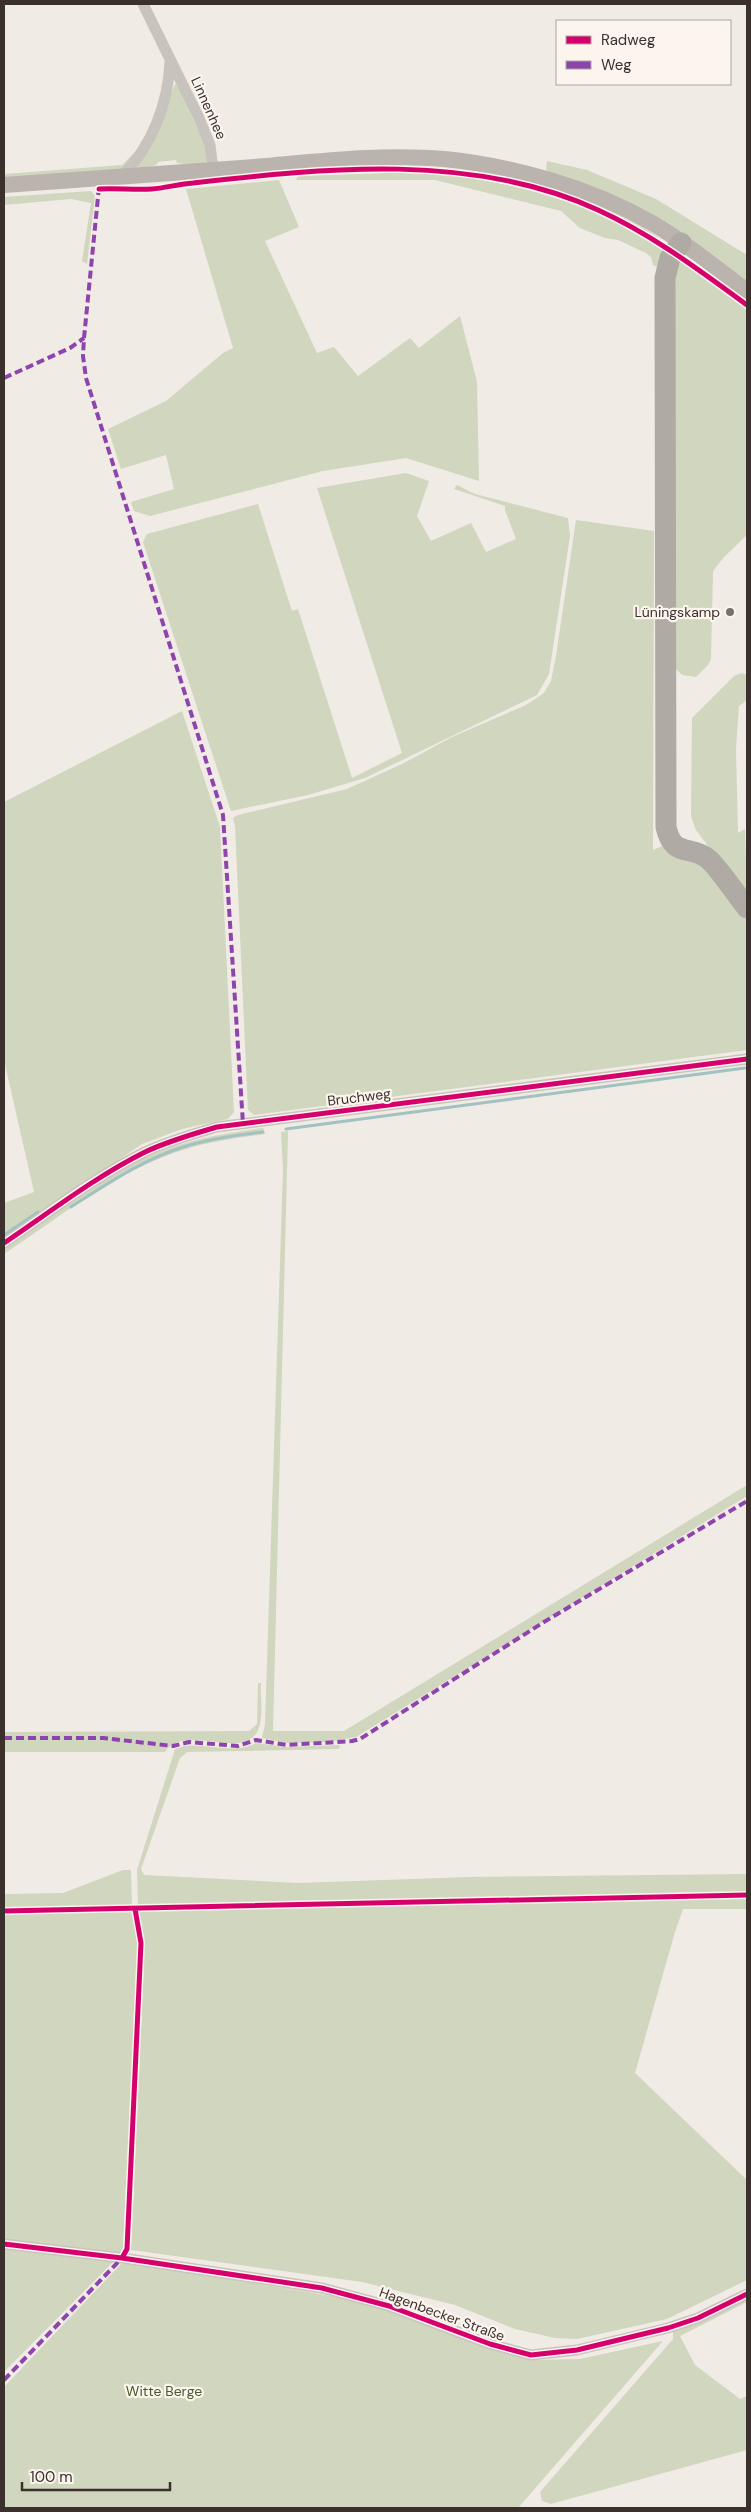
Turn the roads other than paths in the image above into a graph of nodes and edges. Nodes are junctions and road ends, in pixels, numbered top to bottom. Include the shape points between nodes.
1 (143, 4) edge
2 (170, 61) junction
3 (213, 170) junction
4 (119, 176) junction
5 (4, 185) edge
6 (681, 243) junction
7 (747, 291) edge
8 (747, 908) edge
9 (747, 1059) edge
10 (4, 1243) edge
11 (4, 2244) edge
12 (747, 2294) edge

1 - 2 street, Linnenhee
2 - 3 street, Linnenhee via 210,144
2 - 4 street, Linnenhee via 169,85 157,122 137,161
3 - 4 main road
3 - 6 main road via 380,158 444,159 487,165 535,176 581,192 652,223
4 - 5 main road
6 - 7 main road
6 - 8 highway via 670,258 665,278 666,827 668,837 676,847 707,858
9 - 10 street, Bruchweg via 217,1127 183,1136 145,1152
11 - 12 street, Hagenbecker Straße via 322,2288 389,2306 490,2344 531,2355 578,2350 668,2328 698,2318

